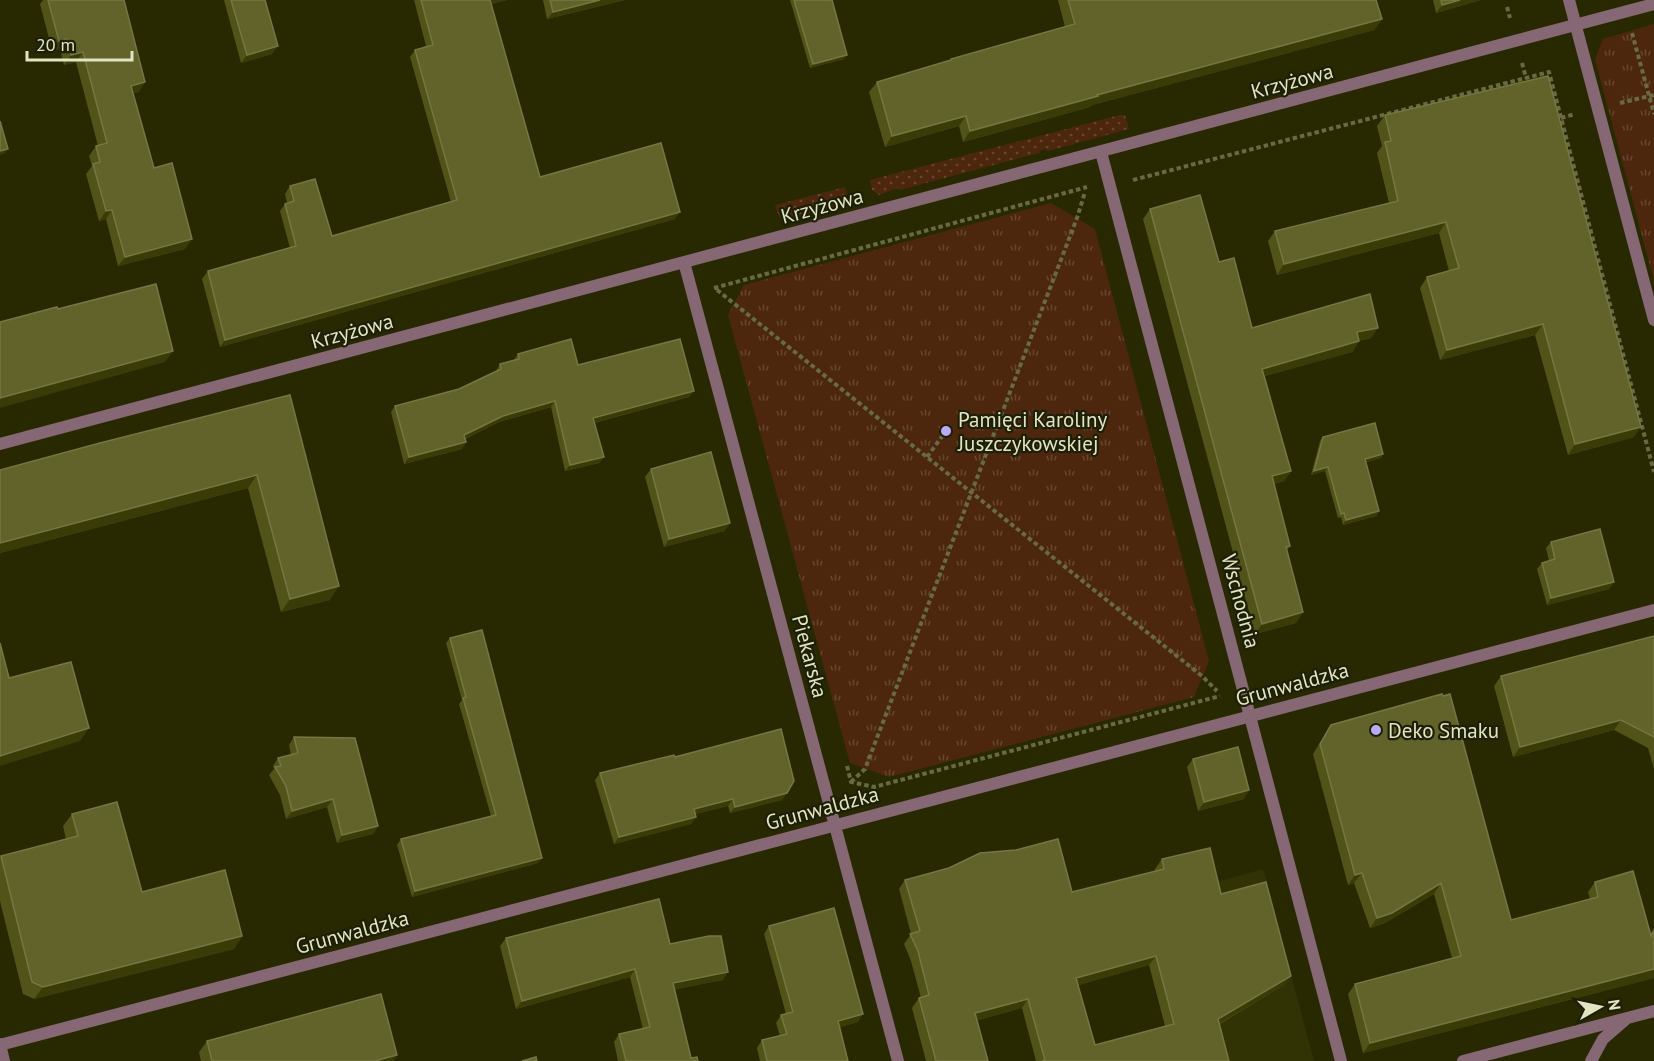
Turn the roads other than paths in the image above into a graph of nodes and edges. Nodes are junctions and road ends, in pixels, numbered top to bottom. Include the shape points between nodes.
1 (1569, 0) edge
2 (1654, 4) edge
3 (1576, 26) junction
4 (1101, 152) junction
5 (684, 262) junction
6 (1654, 320) edge
7 (0, 444) edge
8 (1654, 610) edge
9 (1250, 716) junction
10 (836, 825) junction
11 (1654, 1011) edge
12 (1626, 1019) junction
13 (0, 1044) edge
14 (4, 1061) edge
15 (898, 1061) edge
16 (1341, 1061) edge
17 (1463, 1061) edge
18 (1591, 1061) edge

1 - 3 street
2 - 3 street, Krzyżowa
3 - 4 street, Krzyżowa
3 - 6 street
4 - 5 street, Krzyżowa
4 - 9 street, Wschodnia
5 - 7 street, Krzyżowa
5 - 10 street, Piekarska
8 - 9 street, Grunwaldzka
9 - 10 street, Grunwaldzka
9 - 16 street, Wschodnia
10 - 13 street, Grunwaldzka
10 - 15 street, Piekarska
11 - 12 street
12 - 17 street
12 - 18 street via 1603,1040
13 - 14 street

